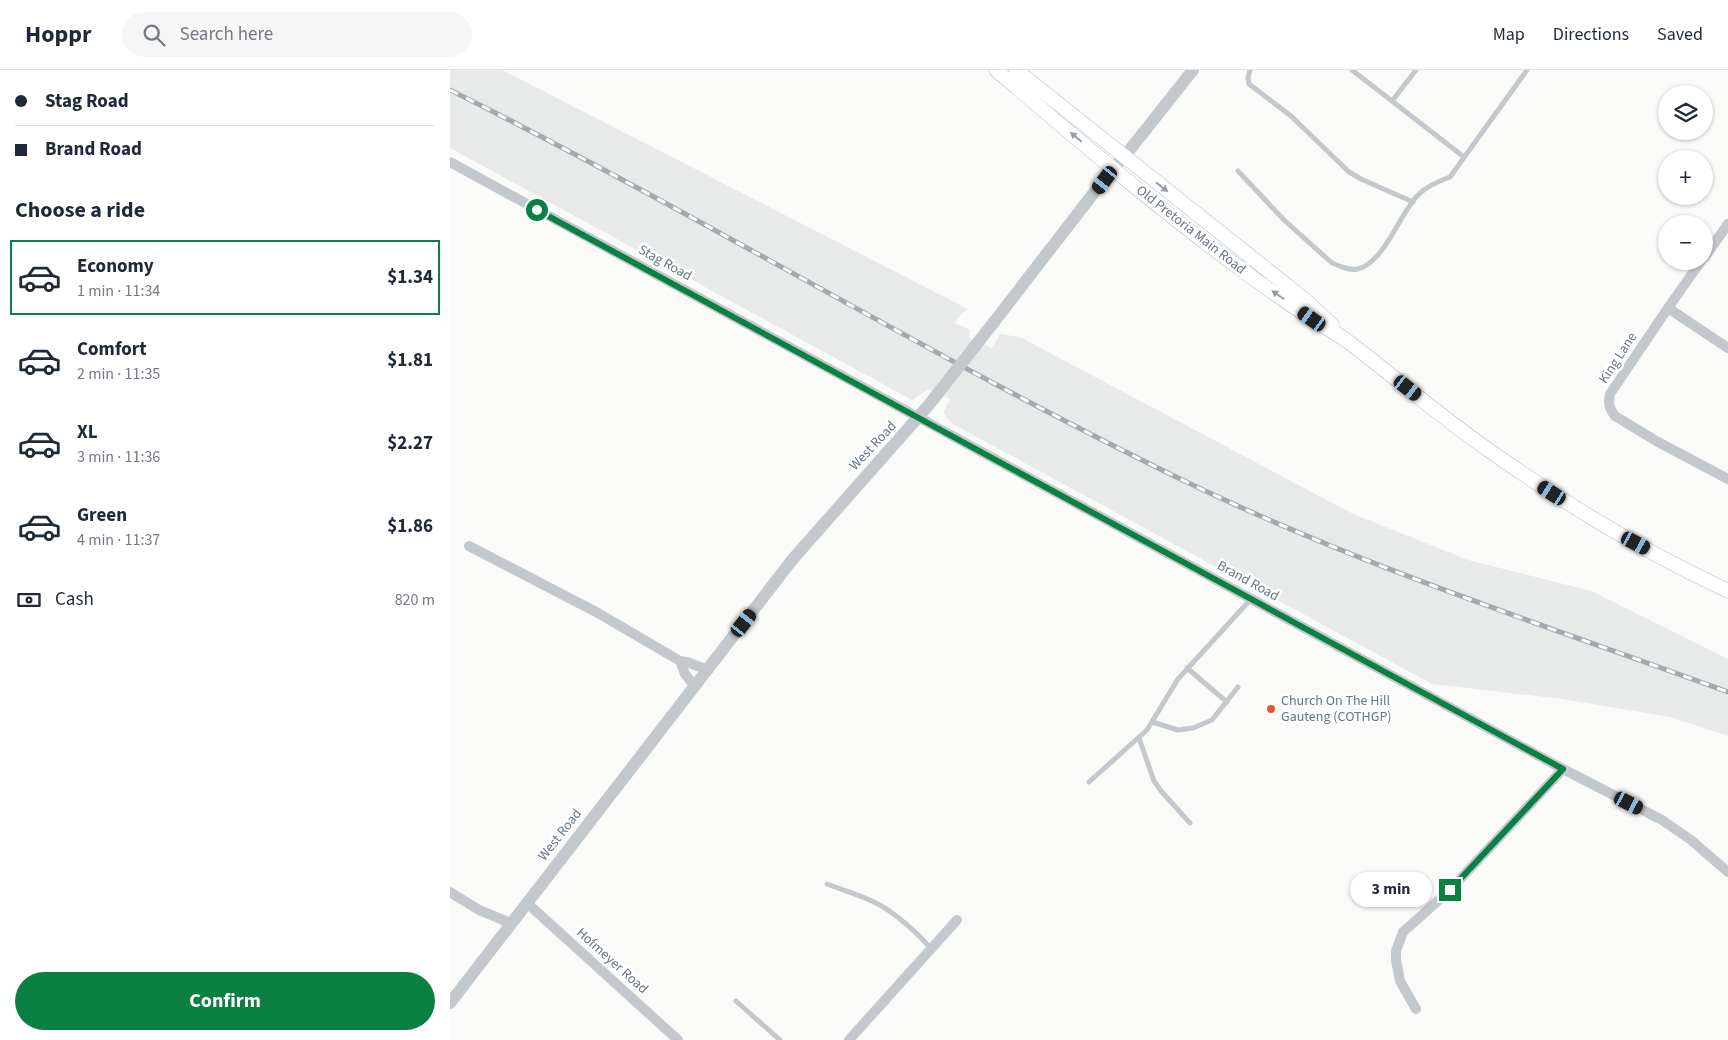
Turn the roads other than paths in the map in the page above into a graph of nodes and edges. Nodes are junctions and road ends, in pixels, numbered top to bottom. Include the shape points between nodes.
1 (996, 70) edge
2 (1016, 70) edge
3 (1193, 70) edge
4 (1250, 70) edge
5 (1352, 70) edge
6 (1416, 70) edge
7 (1527, 70) edge
8 (1392, 101) junction
9 (1124, 157) junction
10 (1464, 157) junction
11 (450, 162) edge
12 (1113, 168) junction
13 (1238, 170) dead end
14 (1413, 202) junction
15 (1728, 224) edge
16 (1713, 245) edge
17 (1695, 270) edge
18 (1668, 308) junction
19 (1348, 341) junction
20 (1728, 348) edge
21 (919, 418) junction
22 (1728, 478) edge
23 (469, 546) dead end
24 (1728, 591) edge
25 (1252, 599) junction
26 (680, 661) junction
27 (1187, 668) junction
28 (708, 670) junction
29 (694, 687) junction
30 (1238, 687) dead end
31 (1227, 702) junction
32 (1152, 722) junction
33 (1140, 738) junction
34 (1563, 769) junction
35 (1090, 782) dead end
36 (1190, 823) dead end
37 (1728, 872) edge
38 (827, 884) dead end
39 (450, 892) edge
40 (527, 902) junction
41 (956, 920) dead end
42 (511, 923) junction
43 (931, 948) junction
44 (736, 1001) dead end
45 (450, 1003) edge
46 (1416, 1009) dead end
47 (678, 1040) edge
48 (780, 1040) edge
49 (849, 1040) edge

12 -> 1 main road, Old Pretoria Main Road
2 - 9 main road, Old Pretoria Main Road
3 - 9 street, West Road
4 - 14 lane via 1249,84 1290,116 1349,172
5 - 8 lane
6 - 8 lane
7 - 10 lane
8 - 10 lane
9 - 12 street, West Road
9 -> 19 main road, Old Pretoria Main Road via 1317,310
10 - 14 lane via 1450,177 1428,187
11 - 21 street, Stag Road
19 -> 12 main road, Old Pretoria Main Road via 1241,269
12 - 21 street, West Road, bridge
13 - 14 lane via 1291,226 1332,263 1347,268 1359,269 1373,259
15 - 16 street
17 - 18 street, King Lane
18 - 20 street
18 - 22 street, King Lane via 1610,394 1610,409 1615,416 1658,442
19 - 24 main road, Old Pretoria Main Road via 1488,450 1529,477 1612,530
21 - 25 street, Brand Road
21 - 28 street, West Road via 792,560
23 - 26 street via 598,613
25 - 27 lane
25 - 34 street, Brand Road
26 - 28 street
26 - 29 street
27 - 31 lane
27 - 32 lane
28 - 29 street, West Road
29 - 40 street, West Road
30 - 31 lane
31 - 32 lane via 1212,720 1193,728 1178,730
32 - 33 lane
33 - 35 lane
33 - 36 lane via 1154,781
34 - 37 street, Brand Road via 1662,820
34 - 46 street via 1450,890 1403,932 1396,960 1400,981
38 - 43 lane via 875,902
39 - 42 street via 479,910
40 - 42 street, West Road
40 - 47 street, Hofmeyer Road
41 - 43 street
42 - 45 street, West Road
43 - 49 street
44 - 48 lane

